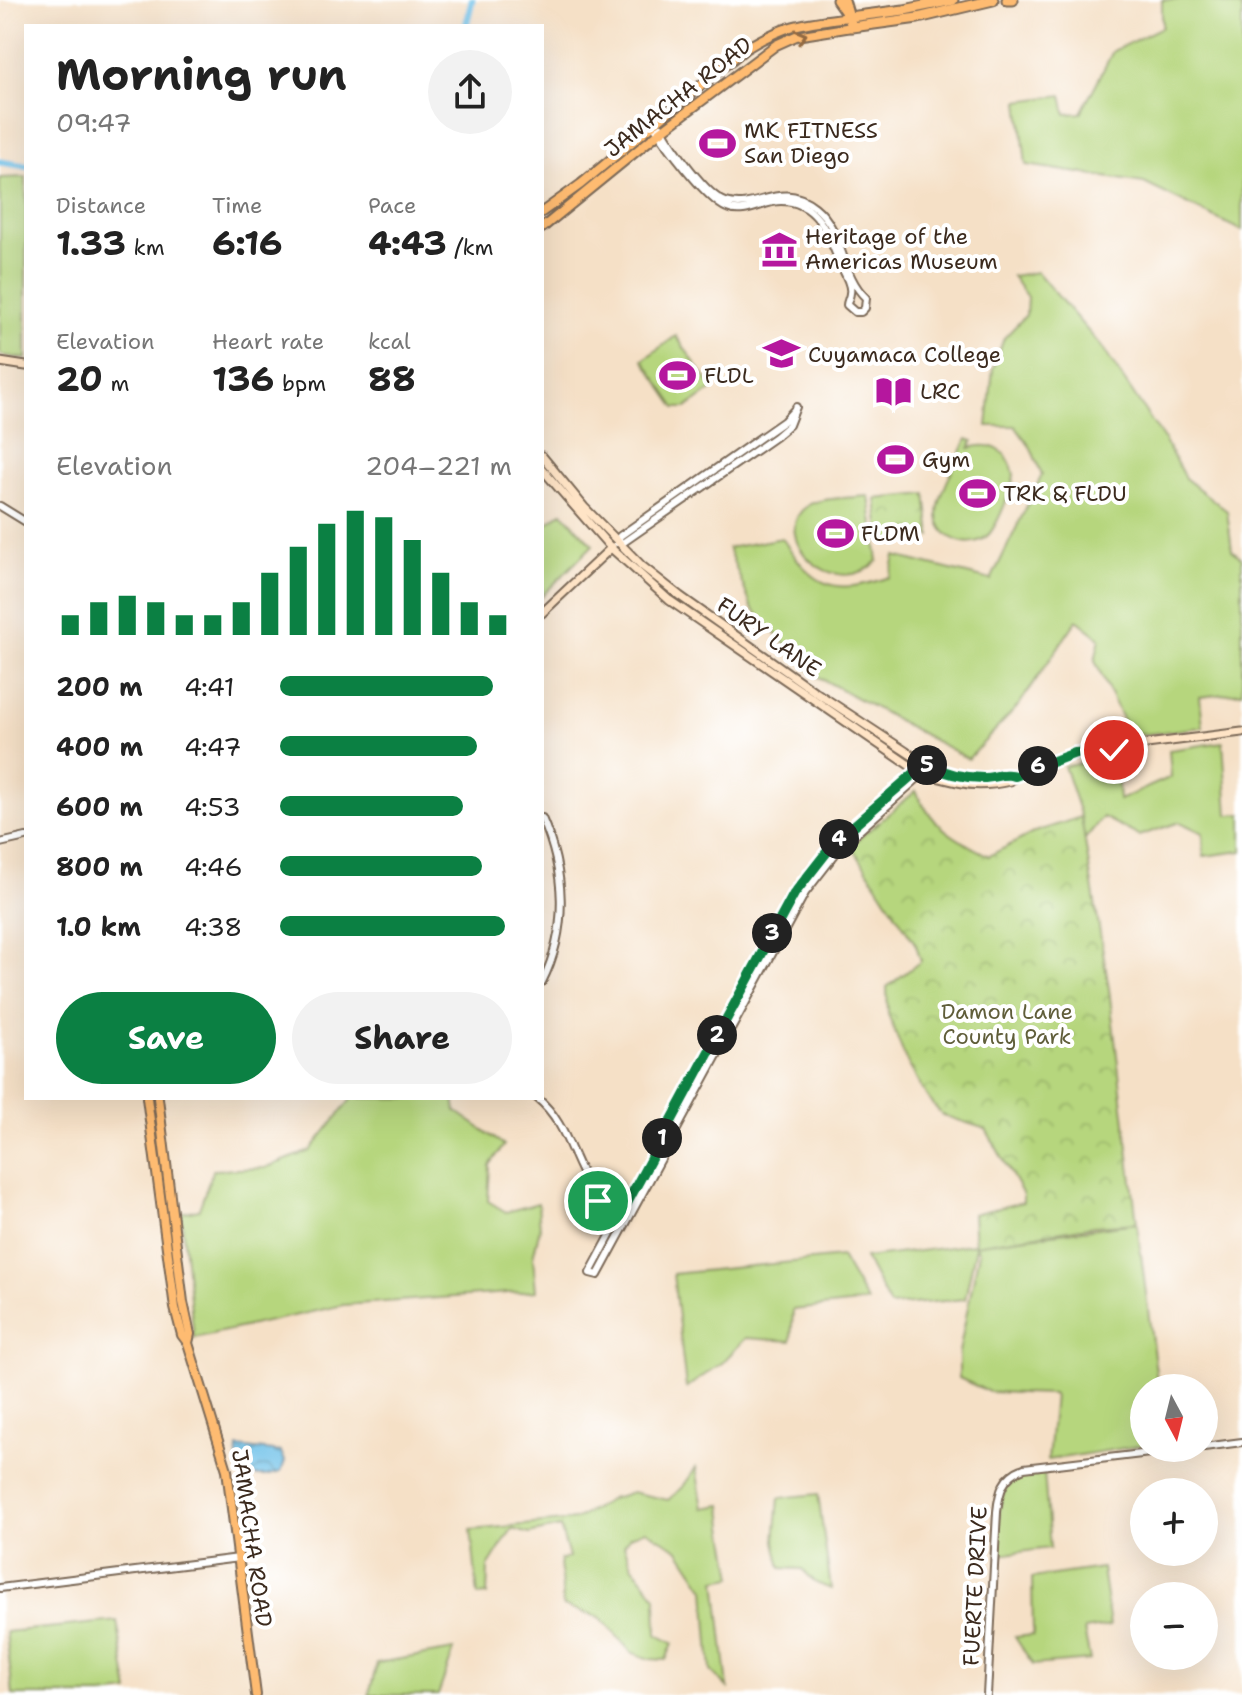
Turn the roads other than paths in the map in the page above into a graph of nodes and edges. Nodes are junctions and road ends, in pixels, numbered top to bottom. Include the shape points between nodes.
1 (837, 0) edge
2 (844, 0) edge
3 (953, 0) edge
4 (993, 0) edge
5 (1007, 0) edge
6 (1013, 0) edge
7 (849, 17) junction
8 (852, 27) junction
9 (655, 123) junction
10 (661, 133) junction
11 (544, 210) edge
12 (544, 226) edge
13 (848, 276) junction
14 (0, 362) edge
15 (24, 366) edge
16 (753, 443) junction
17 (745, 455) junction
18 (544, 458) edge
19 (544, 471) edge
20 (0, 506) edge
21 (24, 521) edge
22 (614, 545) junction
23 (544, 611) edge
24 (1242, 732) edge
25 (925, 764) junction
26 (919, 772) junction
27 (1015, 776) junction
28 (544, 824) edge
29 (24, 837) edge
30 (0, 843) edge
31 (544, 976) edge
32 (147, 1100) edge
33 (158, 1100) edge
34 (540, 1100) edge
35 (624, 1218) junction
36 (173, 1221) junction
37 (165, 1231) junction
38 (188, 1343) junction
39 (1242, 1442) edge
40 (1218, 1445) edge
41 (1130, 1455) edge
42 (239, 1558) junction
43 (0, 1588) edge
44 (256, 1695) edge
45 (987, 1695) edge

1 - 7 highway
2 - 7 highway
3 - 7 highway
4 - 8 highway
5 - 6 highway
7 - 8 highway
7 - 9 main road, JAMACHA ROAD via 773,32
10 -> 8 main road, JAMACHA ROAD via 776,45 796,36
9 - 10 street
9 - 11 main road, JAMACHA ROAD
10 - 12 main road, JAMACHA ROAD
10 - 13 street via 722,207 746,210 780,201 809,209 826,229
13 - 13 street via 847,305 861,312 866,298
14 - 15 main road
16 - 17 street
16 - 17 street via 796,407 784,430
16 - 22 street
17 - 22 street
18 - 22 main road, FURY LANE
19 - 22 main road, FURY LANE
20 - 21 street
22 - 23 main road
22 - 25 main road, FURY LANE
22 - 26 main road, FURY LANE via 669,600
24 - 27 main road, FURY LANE via 1075,753
25 - 26 street
25 - 27 main road, FURY LANE via 965,778
26 - 27 main road, FURY LANE via 956,784 987,786
26 - 35 street via 834,843 794,894
28 - 31 street via 557,860 561,903 556,943
29 - 30 street
32 - 37 main road, JAMACHA ROAD
33 - 36 main road, JAMACHA ROAD
34 - 35 street via 562,1127 591,1192
35 - 35 street via 590,1273 598,1275
36 - 37 main road
36 - 38 main road, JAMACHA ROAD
37 - 38 main road, JAMACHA ROAD via 175,1308
38 - 42 main road, JAMACHA ROAD via 227,1470
39 - 40 street
41 - 45 street, FUERTE DRIVE via 1024,1468 1006,1479 997,1512
42 - 43 street
42 - 44 main road, JAMACHA ROAD

